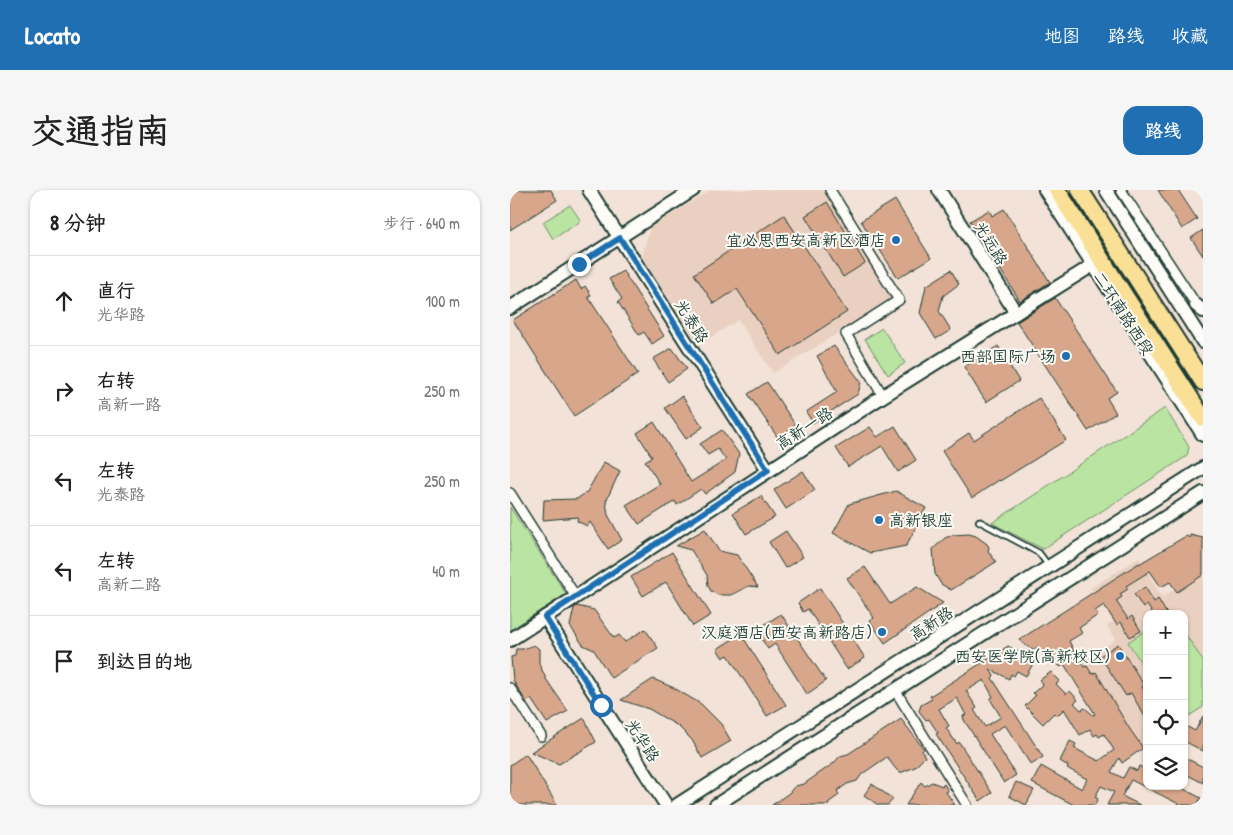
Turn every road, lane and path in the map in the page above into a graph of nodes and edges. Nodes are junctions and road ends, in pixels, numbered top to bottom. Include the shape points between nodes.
1 (589, 190) edge
2 (680, 190) edge
3 (693, 190) edge
4 (830, 190) edge
5 (939, 190) edge
6 (1044, 190) edge
7 (1057, 190) edge
8 (1068, 190) edge
9 (1080, 190) edge
10 (1090, 190) edge
11 (1106, 190) edge
12 (1122, 190) edge
13 (618, 234) junction
14 (1093, 264) junction
15 (510, 299) edge
16 (510, 308) edge
17 (1201, 311) edge
18 (1016, 313) junction
19 (1203, 342) edge
20 (1203, 364) edge
21 (1203, 382) edge
22 (883, 396) junction
23 (1203, 400) edge
24 (1203, 418) edge
25 (1203, 436) edge
26 (1203, 468) edge
27 (768, 470) junction
28 (510, 493) edge
29 (1203, 493) edge
30 (979, 521) dead end
31 (1048, 566) junction
32 (576, 597) junction
33 (542, 619) junction
34 (510, 640) edge
35 (510, 688) edge
36 (894, 690) junction
37 (541, 736) dead end
38 (656, 805) edge
39 (666, 805) edge
40 (677, 805) edge
41 (716, 805) edge
42 (967, 805) edge

1 - 13 street, 光泰路
2 - 13 street
3 - 13 street
4 - 22 street via 899,300 846,334
5 - 18 street, 光远路
6 - 14 street, 二环南路西段
7 - 24 highway
8 - 23 highway, 二环南路西段
9 - 21 highway, 二环南路西段
10 - 20 highway
11 - 19 street
12 - 17 street
13 - 15 street
13 - 16 street
13 - 27 street, 光泰路
14 - 18 street, 高新一路
14 - 25 street, 二环南路西段
18 - 22 street, 高新一路
22 - 27 street, 高新一路
26 - 31 street, 高新路
27 - 32 street, 高新一路
28 - 32 street
29 - 36 street
30 - 31 lane via 1040,553
31 - 40 street, 高新路
32 - 33 street, 高新一路
33 - 34 street, 高新一路
33 - 38 street, 光华路
33 - 39 street, 光华路
35 - 37 street
36 - 41 street
36 - 42 street

